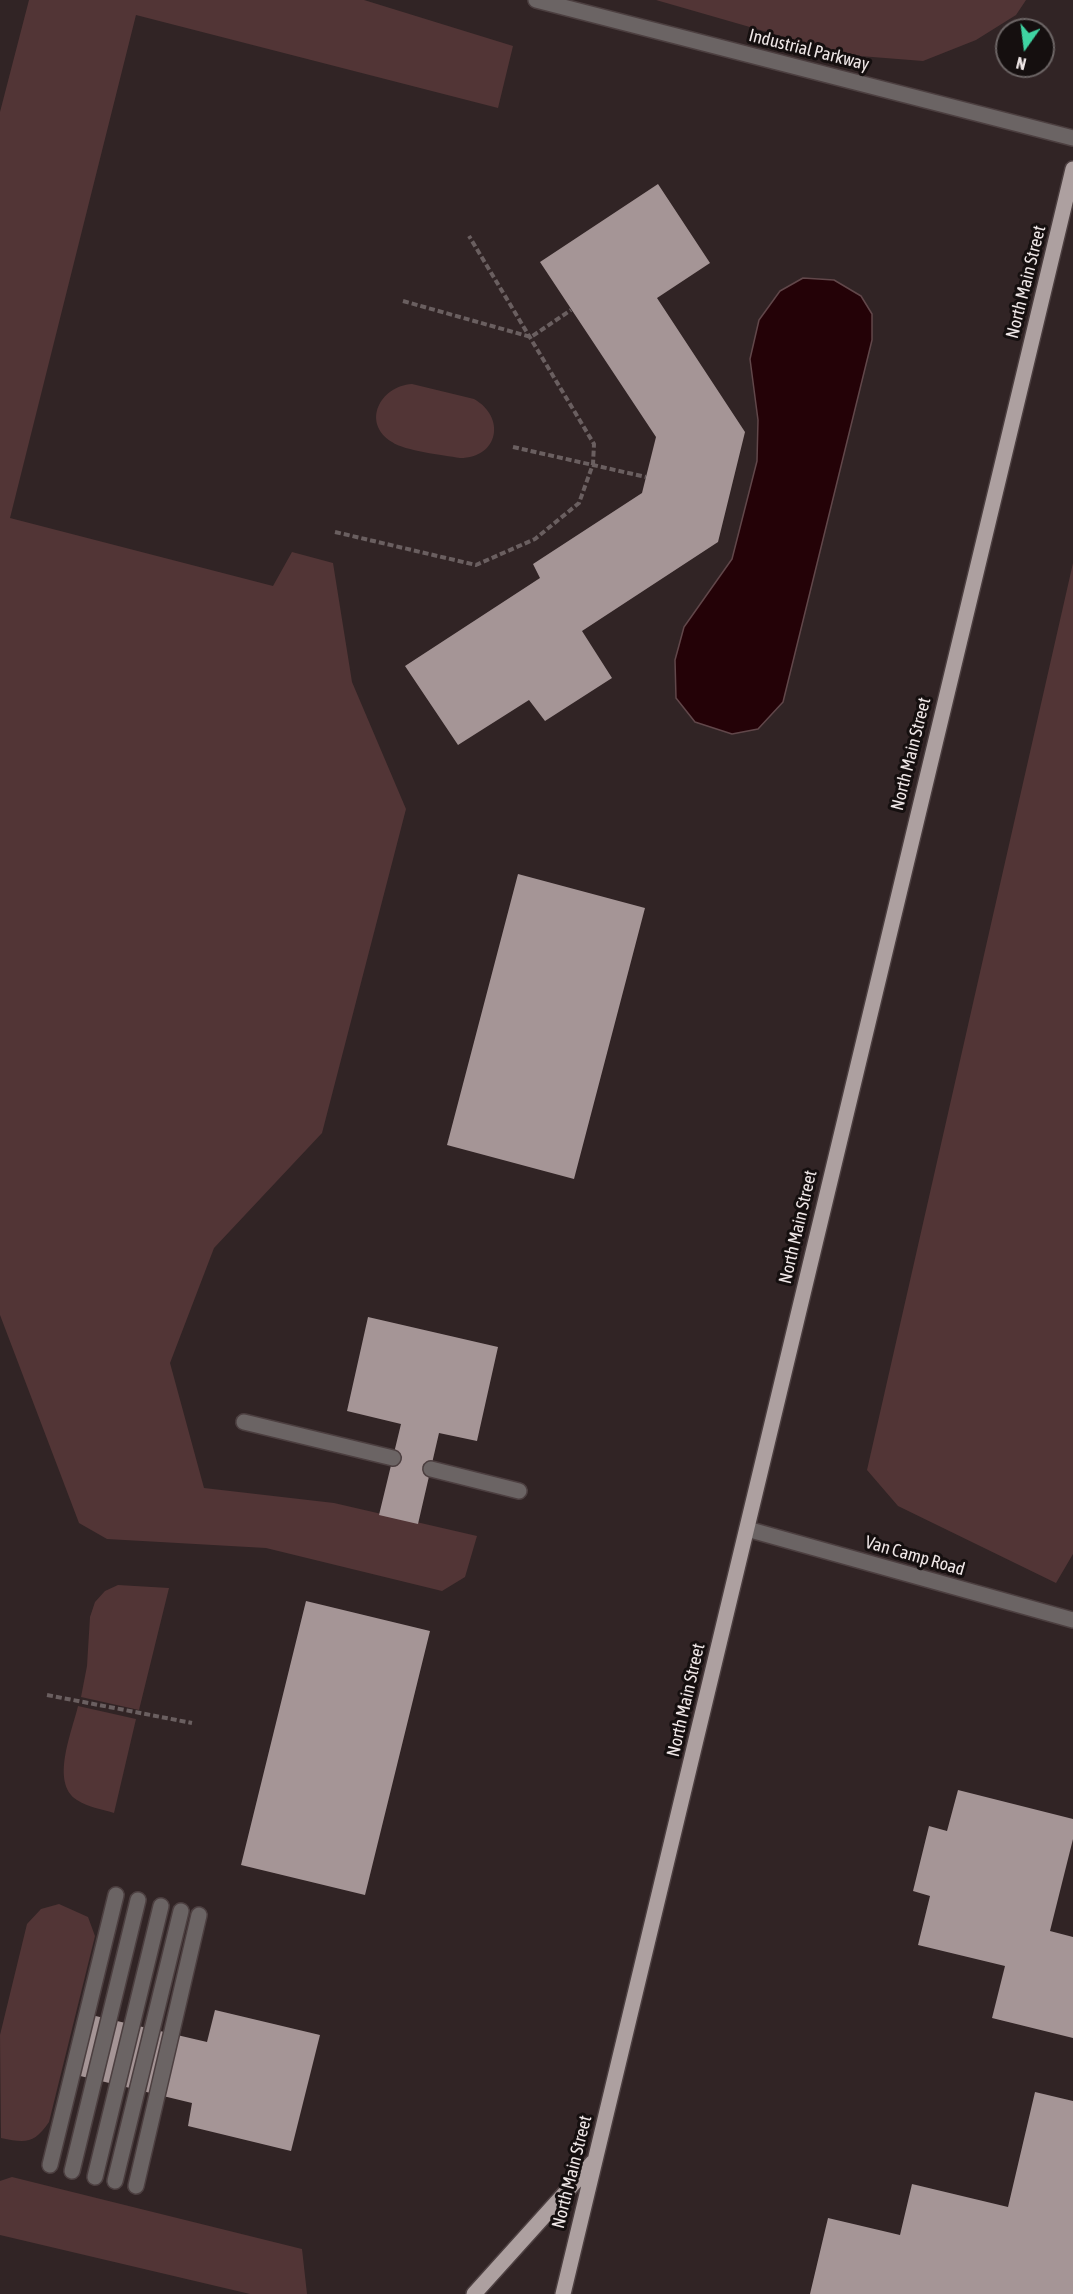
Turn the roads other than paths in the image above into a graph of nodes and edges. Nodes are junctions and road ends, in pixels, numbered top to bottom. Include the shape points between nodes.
1 (536, 0) edge
2 (1073, 138) edge
3 (1073, 169) edge
4 (244, 1422) dead end
5 (393, 1458) dead end
6 (431, 1469) dead end
7 (519, 1491) dead end
8 (747, 1529) junction
9 (1073, 1620) edge
10 (116, 1895) dead end
11 (138, 1900) dead end
12 (161, 1906) dead end
13 (181, 1911) dead end
14 (199, 1916) dead end
15 (595, 2160) junction
16 (50, 2165) dead end
17 (72, 2171) dead end
18 (95, 2177) dead end
19 (115, 2181) dead end
20 (136, 2186) dead end
21 (474, 2294) edge
22 (563, 2294) edge

1 - 2 street, Industrial Parkway
3 - 8 main road, North Main Street
4 - 5 street
6 - 7 street
8 - 9 street, Van Camp Road
8 - 15 main road, North Main Street
10 - 16 street
11 - 17 street
12 - 18 street
13 - 19 street
14 - 20 street
15 - 21 main road
15 - 22 main road, North Main Street

